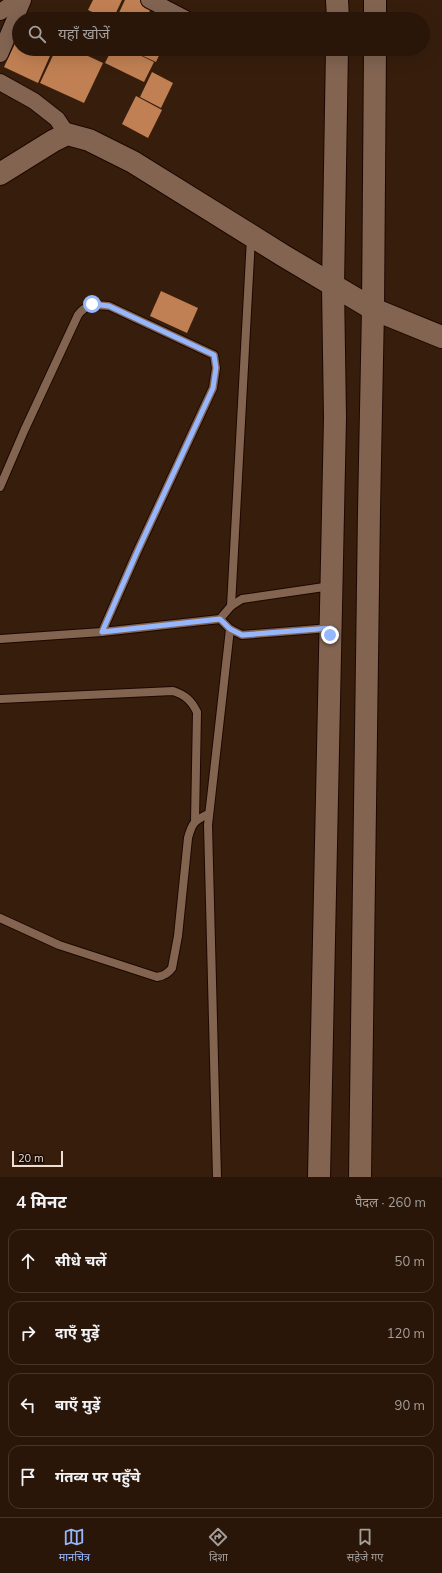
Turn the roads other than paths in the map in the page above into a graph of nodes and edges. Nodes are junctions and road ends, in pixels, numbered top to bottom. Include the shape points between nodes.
1 (18, 0) edge
2 (23, 0) edge
3 (149, 0) edge
4 (375, 0) edge
5 (0, 12) edge
6 (18, 12) edge
7 (172, 12) edge
8 (375, 12) edge
9 (12, 26) edge
10 (0, 54) edge
11 (337, 56) edge
12 (375, 56) edge
13 (0, 82) edge
14 (67, 134) junction
15 (0, 174) edge
16 (251, 235) junction
17 (333, 286) junction
18 (373, 309) junction
19 (442, 337) edge
20 (0, 487) edge
21 (331, 586) junction
22 (230, 606) junction
23 (220, 619) junction
24 (331, 628) junction
25 (230, 629) junction
26 (102, 632) junction
27 (0, 639) edge
28 (0, 699) edge
29 (208, 814) junction
30 (195, 821) junction
31 (0, 918) edge
32 (217, 1177) edge
33 (319, 1177) edge
34 (360, 1177) edge

1 - 5 street
2 - 6 street
3 - 7 street
4 - 8 street
9 - 10 street
11 - 17 street
12 - 18 street
13 - 14 street via 34,101 57,119
14 - 15 street
14 - 16 street via 89,140 133,162
16 - 17 street
16 - 22 lane
17 - 18 street
17 - 21 street via 335,418
18 - 19 street
18 - 34 street
20 - 26 lane via 46,383 83,308 92,304 109,306 214,355 216,368 213,388
21 - 22 lane via 242,599
21 - 24 street
22 - 23 lane
23 - 25 lane
23 - 26 lane
24 - 25 lane via 242,635
24 - 33 street
25 - 29 lane
26 - 27 lane
28 - 30 lane via 173,690 183,694 197,712
29 - 30 lane
29 - 32 lane
30 - 31 lane via 188,838 178,936 172,968 163,976 157,977 59,945

